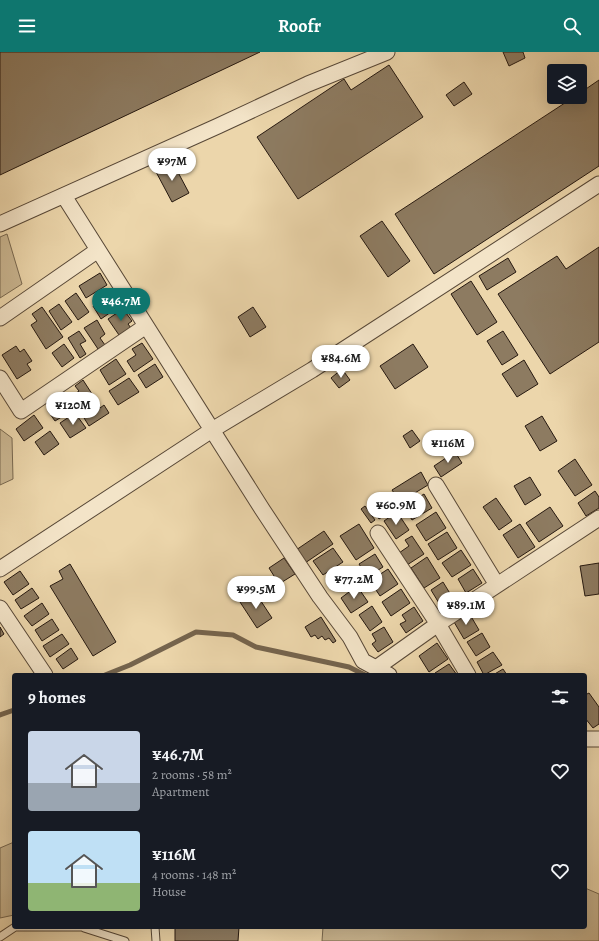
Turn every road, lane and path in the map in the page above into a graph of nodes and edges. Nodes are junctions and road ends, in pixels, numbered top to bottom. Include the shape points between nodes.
1 (387, 52) edge
2 (599, 184) edge
3 (64, 196) junction
4 (0, 224) edge
5 (98, 250) junction
6 (0, 318) edge
7 (146, 326) junction
8 (0, 378) edge
9 (212, 430) junction
10 (436, 485) dead end
11 (599, 518) edge
12 (378, 533) dead end
13 (0, 569) edge
14 (497, 585) junction
15 (0, 608) edge
16 (438, 624) junction
17 (376, 668) junction
18 (44, 673) edge
19 (385, 673) edge
20 (467, 673) edge
21 (587, 739) edge
22 (599, 739) edge
23 (13, 929) edge
24 (91, 929) edge
25 (155, 929) edge
26 (0, 937) edge
27 (125, 941) edge
28 (156, 941) edge

1 - 3 street via 308,84
2 - 9 street via 318,365
3 - 4 street
3 - 5 street
5 - 6 street
5 - 7 street
7 - 8 street via 22,411
7 - 9 street
9 - 13 street
9 - 17 street via 320,597 350,637 363,661
10 - 14 street
11 - 14 street
12 - 16 street
14 - 16 street
15 - 18 street
16 - 17 street
16 - 20 street
17 - 19 street
21 - 22 street
23 - 26 lane
24 - 27 lane
25 - 28 lane

